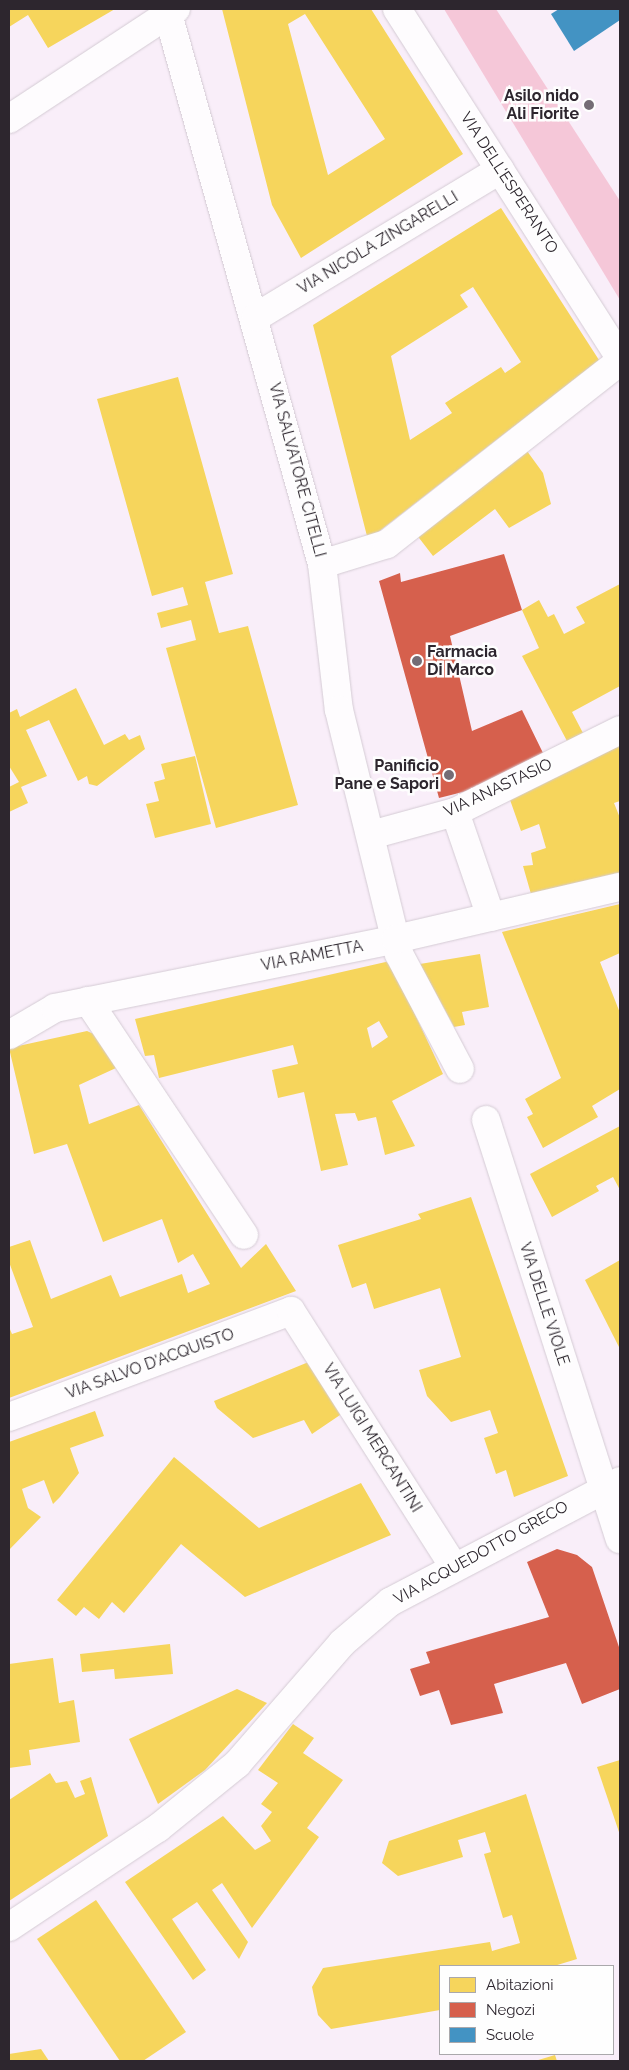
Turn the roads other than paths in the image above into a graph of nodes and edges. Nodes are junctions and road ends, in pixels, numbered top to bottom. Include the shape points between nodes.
1 (397, 9) edge
2 (170, 10) edge
3 (9, 119) edge
4 (500, 170) junction
5 (256, 317) junction
6 (620, 359) edge
7 (322, 564) junction
8 (620, 730) edge
9 (455, 812) junction
10 (370, 835) junction
11 (620, 887) edge
12 (491, 917) junction
13 (396, 939) junction
14 (88, 1001) junction
15 (9, 1036) edge
16 (460, 1069) dead end
17 (486, 1120) dead end
18 (244, 1235) dead end
19 (291, 1311) joint
20 (9, 1417) edge
21 (611, 1484) edge
22 (620, 1539) edge
23 (453, 1565) junction
24 (9, 1927) edge

1 - 4 street, VIA DELL'ESPERANTO
2 - 3 street
2 - 5 street, VIA SALVATORE CITELLI
4 - 5 street, VIA NICOLA ZINGARELLI
4 - 6 street, VIA DELL'ESPERANTO
5 - 7 street, VIA SALVATORE CITELLI
6 - 7 street, VIA DELL'ESPERANTO via 387,544
7 - 10 street, VIA SALVATORE CITELLI via 339,710
8 - 9 street, VIA ANASTASIO
9 - 10 street, VIA ANASTASIO
9 - 12 street
10 - 13 street, VIA SALVATORE CITELLI
11 - 12 street, VIA RAMETTA
12 - 13 street, VIA RAMETTA
13 - 14 street, VIA RAMETTA
13 - 16 street via 399,954
14 - 15 street, VIA RAMETTA via 55,1008
14 - 18 street
17 - 21 street, VIA DELLE VIOLE
19 - 20 street, VIA SALVO D'ACQUISTO
19 - 23 street, VIA LUIGI MERCANTINI
21 - 22 street, VIA DELLE VIOLE
21 - 23 street, VIA ACQUEDOTTO GRECO
23 - 24 street, VIA ACQUEDOTTO GRECO via 390,1602 342,1643 223,1776 158,1828

